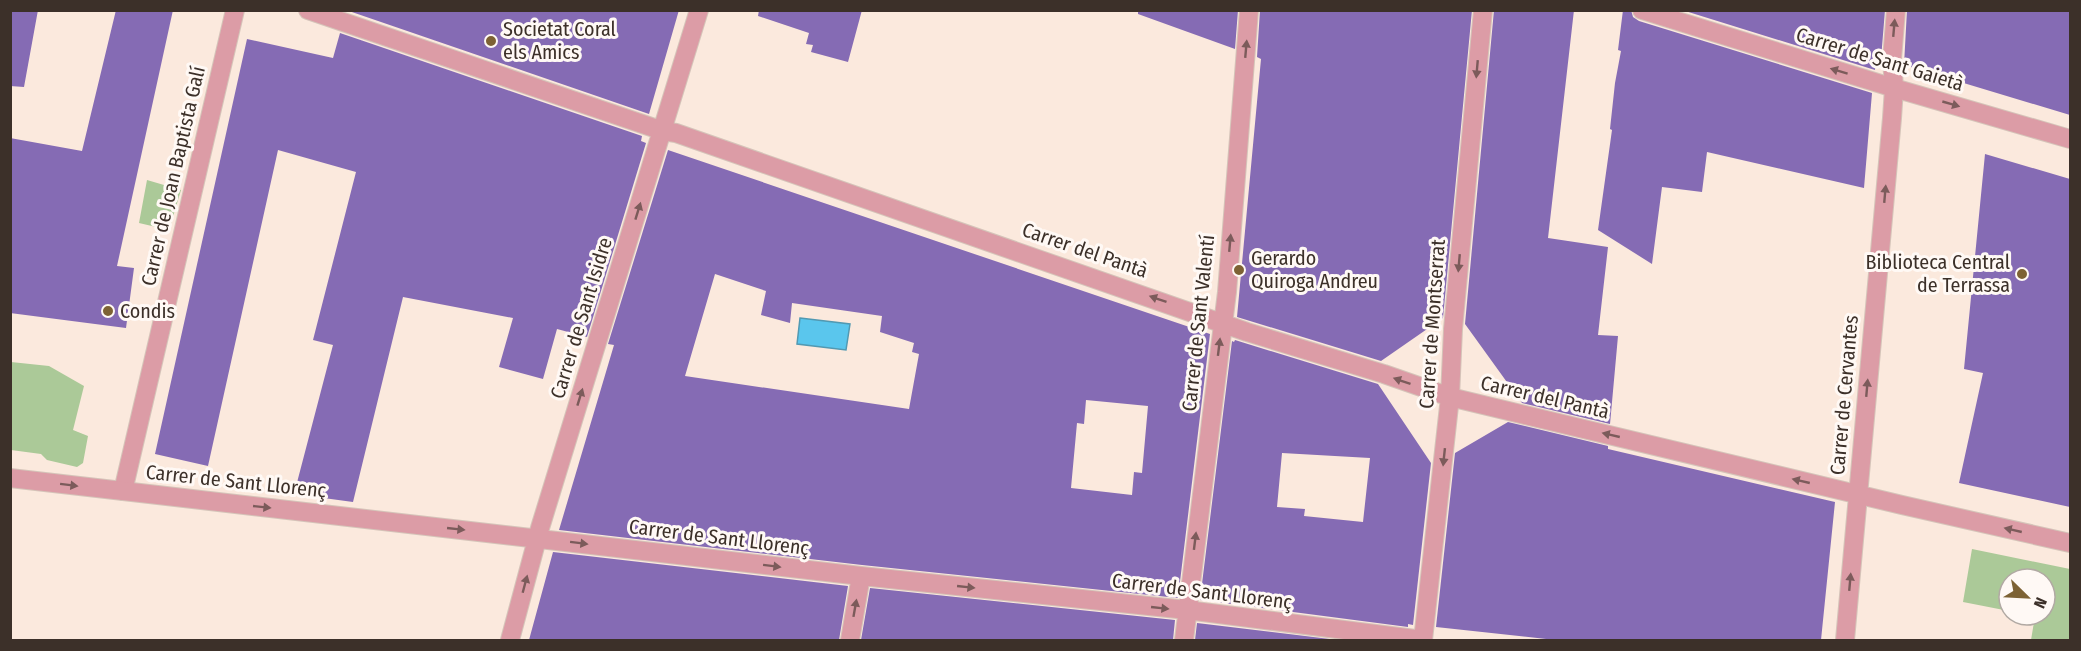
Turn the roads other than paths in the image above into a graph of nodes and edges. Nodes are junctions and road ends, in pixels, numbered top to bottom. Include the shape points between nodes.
1 (235, 10) edge
2 (308, 10) edge
3 (699, 10) edge
4 (1249, 10) edge
5 (1483, 10) edge
6 (1642, 10) edge
7 (1896, 10) edge
8 (1894, 88) junction
9 (663, 130) junction
10 (2070, 139) edge
11 (1222, 322) junction
12 (1450, 397) junction
13 (10, 478) edge
14 (123, 491) junction
15 (1857, 494) junction
16 (537, 538) junction
17 (2070, 543) edge
18 (861, 576) junction
19 (1187, 610) junction
20 (510, 640) edge
21 (850, 640) edge
22 (1184, 640) edge
23 (1423, 640) edge
24 (1845, 640) edge

1 - 14 street, Carrer de Joan Baptista Galí
2 - 9 street, Carrer del Pantà
3 - 9 street, Carrer de Sant Isidre
11 -> 4 street, Carrer de Sant Valentí
5 -> 12 street, Carrer de Montserrat via 1452,329
8 -> 6 street, Carrer de Sant Gaietà
8 -> 7 street, Carrer de Cervantes
8 -> 10 street, Carrer de Sant Gaietà
15 -> 8 street, Carrer de Cervantes
11 -> 9 street, Carrer del Pantà
16 -> 9 street, Carrer de Sant Isidre
12 -> 11 street, Carrer del Pantà
19 -> 11 street, Carrer de Sant Valentí
15 -> 12 street, Carrer del Pantà
12 -> 23 street, Carrer de Montserrat
13 -> 14 street, Carrer de Sant Llorenç
14 -> 16 street, Carrer de Sant Llorenç
17 -> 15 street, Carrer del Pantà
24 -> 15 street, Carrer de Cervantes
16 -> 18 street, Carrer de Sant Llorenç
20 -> 16 street, Carrer de Sant Isidre
18 -> 19 street, Carrer de Sant Llorenç
21 -> 18 street
19 - 22 street, Carrer de Sant Valentí
19 - 23 street, Carrer de Sant Llorenç

